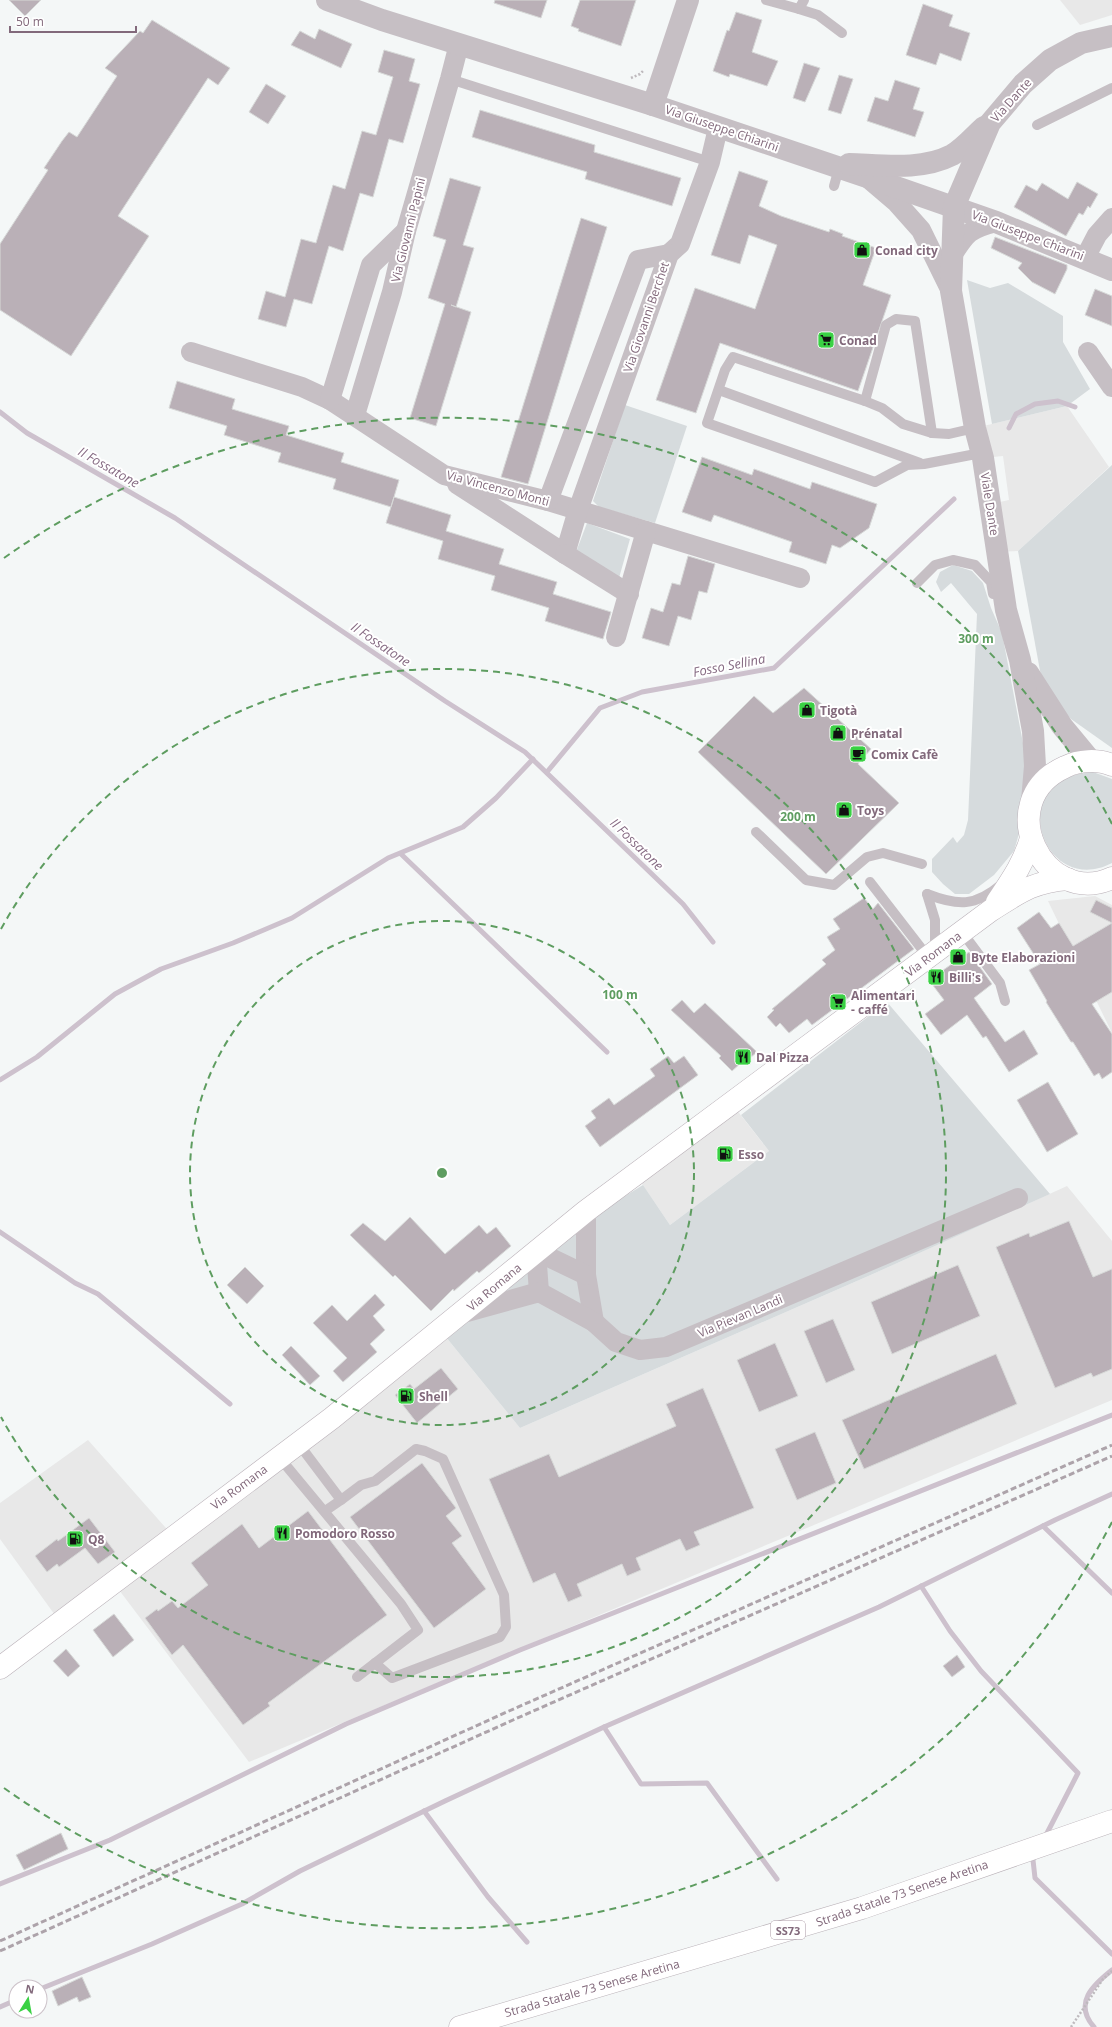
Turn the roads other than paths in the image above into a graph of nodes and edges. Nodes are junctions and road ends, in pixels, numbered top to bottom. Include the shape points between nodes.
1 (327, 0) edge
2 (688, 0) edge
3 (766, 0) edge
4 (801, 4) edge
5 (842, 33) dead end
6 (1112, 36) edge
7 (459, 44) junction
8 (450, 79) junction
9 (1112, 88) edge
10 (653, 105) junction
11 (990, 123) junction
12 (1037, 125) dead end
13 (718, 128) junction
14 (710, 162) junction
15 (832, 172) junction
16 (867, 177) junction
17 (954, 207) junction
18 (1112, 218) edge
19 (996, 222) junction
20 (406, 231) junction
21 (669, 254) junction
22 (951, 257) junction
23 (1085, 258) junction
24 (1112, 270) edge
25 (951, 291) junction
26 (191, 352) dead end
27 (1088, 352) dead end
28 (1112, 387) edge
29 (719, 390) junction
30 (330, 400) junction
31 (865, 401) junction
32 (354, 415) junction
33 (975, 428) junction
34 (932, 433) junction
35 (981, 453) junction
36 (924, 464) junction
37 (444, 475) junction
38 (548, 501) junction
39 (578, 510) junction
40 (646, 531) junction
41 (565, 554) junction
42 (800, 578) dead end
43 (917, 582) dead end
44 (629, 594) junction
45 (1006, 610) junction
46 (616, 636) dead end
47 (1020, 660) junction
48 (1106, 764) edge
49 (1032, 801) junction
50 (756, 832) dead end
51 (1031, 838) junction
52 (922, 864) dead end
53 (1019, 870) junction
54 (1112, 878) edge
55 (1078, 881) junction
56 (870, 882) dead end
57 (1112, 890) edge
58 (990, 911) junction
59 (962, 932) junction
60 (932, 955) junction
61 (1005, 1000) dead end
62 (1018, 1198) dead end
63 (586, 1211) junction
64 (536, 1251) junction
65 (586, 1275) junction
66 (539, 1292) junction
67 (463, 1313) junction
68 (594, 1322) junction
69 (298, 1443) junction
70 (279, 1457) junction
71 (341, 1500) junction
72 (325, 1511) junction
73 (375, 1663) junction
74 (0, 1668) edge
75 (357, 1678) dead end
76 (1112, 1821) edge
77 (460, 2027) edge

1 - 7 street, Via Giuseppe Chiarini
2 - 10 street
3 - 4 lane
4 - 5 lane
6 - 11 street, Via Dante via 1081,43 1050,60 1023,84
7 - 8 street, Via Giovanni Papini
7 - 10 street, Via Giuseppe Chiarini
8 - 14 lane
8 - 20 street, Via Giovanni Papini
9 - 12 lane
10 - 13 street, Via Giuseppe Chiarini
11 - 15 street via 953,155 935,162
11 - 17 street, Via Dante
13 - 14 street, Via Giovanni Berchet
13 - 15 street, Via Giuseppe Chiarini
14 - 21 street, Via Giovanni Berchet via 680,244
15 - 16 street, Via Giuseppe Chiarini
16 - 17 street, Via Giuseppe Chiarini
16 - 25 street via 897,203 921,230
17 - 19 street, Via Giuseppe Chiarini
17 - 22 street, Viale Dante
18 - 23 street via 1097,235
19 - 22 street via 979,226 968,233
19 - 23 street, Via Giuseppe Chiarini
20 - 30 street via 371,266
20 - 32 street, Via Giovanni Papini via 392,292
21 - 38 street via 638,260
21 - 39 street, Via Giovanni Berchet
22 - 25 street, Viale Dante
23 - 24 street, Via Giuseppe Chiarini
25 - 33 street, Viale Dante
26 - 30 street, Via Vincenzo Monti via 302,387
27 - 28 street
29 - 31 lane via 725,370 733,357
29 - 36 lane
29 - 36 lane via 707,423 875,482 907,465
30 - 32 street, Via Vincenzo Monti
31 - 34 lane via 882,408 903,424
31 - 34 lane via 886,325 896,319 915,321
32 - 37 street, Via Vincenzo Monti
33 - 34 lane via 949,434
33 - 35 street, Viale Dante
35 - 36 lane
35 - 45 street, Viale Dante
37 - 38 street, Via Vincenzo Monti
37 - 41 street
38 - 39 street, Via Vincenzo Monti
39 - 40 street, Via Vincenzo Monti
39 - 41 street, Via Giovanni Berchet
40 - 42 street, Via Vincenzo Monti
40 - 44 street
41 - 44 street
43 - 45 lane via 935,565 953,560 976,565 991,582 994,601
44 - 46 street
45 - 47 street, Viale Dante
47 - 48 street via 1062,726
47 - 49 street, Viale Dante via 1033,731 1035,766
48 - 49 main road via 1072,763 1055,771 1041,784
49 - 51 main road via 1028,822
50 - 52 lane via 806,880 834,885 867,857 883,853
51 - 53 main road
51 - 55 main road via 1039,855 1052,870
53 - 58 main road
53 - 60 lane via 997,888 965,903 948,902 927,894 935,920
54 - 55 main road
55 - 57 lane
55 - 58 main road via 1046,881 1024,889
56 - 60 lane
58 - 59 main road, Via Romana
59 - 60 main road, Via Romana
59 - 61 lane via 1000,983
60 - 63 main road, Via Romana
62 - 68 street, Via Pievan Landi via 666,1347 640,1350 616,1342
63 - 64 main road, Via Romana
63 - 65 street
64 - 65 street
64 - 66 street
64 - 67 main road, Via Romana
65 - 68 street
66 - 67 street
66 - 68 street, Via Pievan Landi
67 - 69 main road, Via Romana
69 - 70 main road, Via Romana
69 - 71 lane
70 - 72 lane
70 - 74 main road, Via Romana
71 - 72 lane
71 - 73 lane via 361,1484 375,1481 416,1449 443,1459 504,1595 506,1627 500,1637 392,1678
72 - 73 lane via 401,1604 418,1630
73 - 75 lane
76 - 77 main road, Strada Statale 73 Senese Aretina / SS73 via 862,1908

